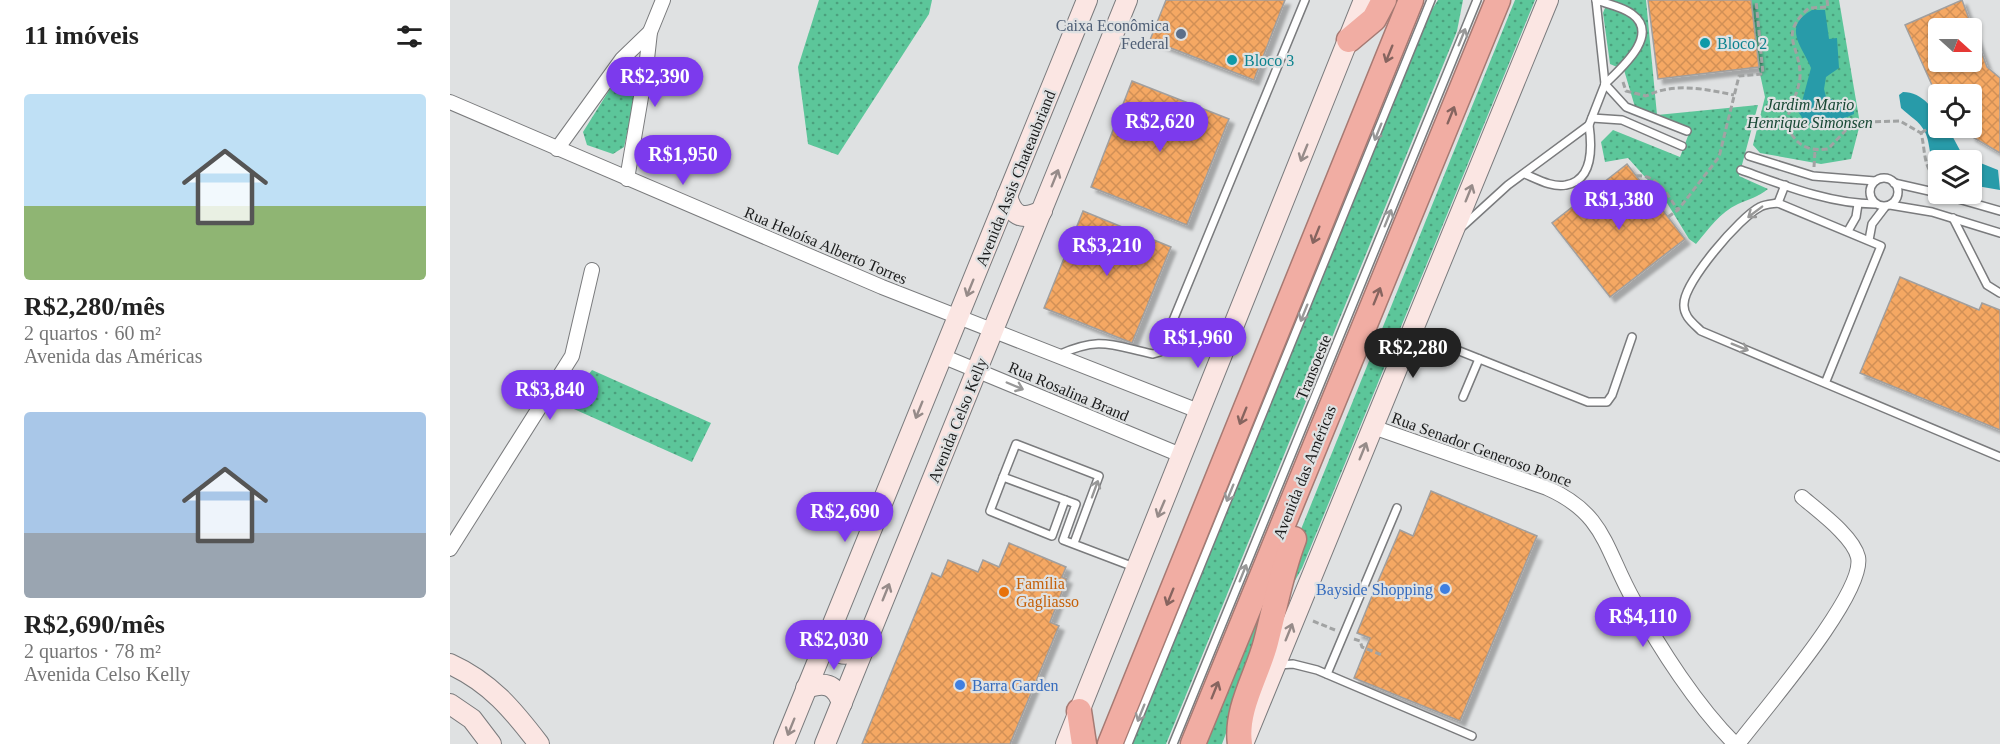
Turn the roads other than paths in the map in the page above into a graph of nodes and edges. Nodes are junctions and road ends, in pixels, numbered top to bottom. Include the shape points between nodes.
1 (663, 0) edge
2 (1087, 0) edge
3 (1305, 0) edge
4 (1364, 0) edge
5 (1384, 0) edge
6 (1411, 0) edge
7 (1431, 0) edge
8 (1477, 0) edge
9 (1498, 0) edge
10 (1548, 0) edge
11 (1596, 0) edge
12 (1128, 2) edge
13 (650, 32) junction
14 (1349, 40) junction
15 (1605, 84) junction
16 (450, 102) edge
17 (1591, 121) junction
18 (1687, 131) dead end
19 (1682, 146) dead end
20 (557, 149) junction
21 (1749, 156) dead end
22 (1741, 170) dead end
23 (1525, 174) junction
24 (627, 179) junction
25 (1875, 181) junction
26 (1894, 183) junction
27 (1785, 185) junction
28 (1928, 191) edge
29 (1007, 196) junction
30 (1778, 203) junction
31 (1858, 204) junction
32 (1875, 204) junction
33 (1976, 204) edge
34 (1888, 206) junction
35 (1042, 211) junction
36 (2000, 211) edge
37 (1953, 218) junction
38 (1848, 231) junction
39 (2000, 233) edge
40 (1452, 236) junction
41 (1869, 240) junction
42 (592, 270) dead end
43 (2000, 293) edge
44 (958, 316) junction
45 (994, 329) junction
46 (1412, 332) junction
47 (1632, 337) dead end
48 (1058, 355) junction
49 (942, 356) junction
50 (1479, 359) junction
51 (977, 370) junction
52 (1826, 381) junction
53 (1463, 397) dead end
54 (1201, 412) junction
55 (1373, 427) junction
56 (1183, 456) junction
57 (2000, 457) edge
58 (1307, 465) junction
59 (1003, 477) junction
60 (1802, 497) dead end
61 (1065, 500) junction
62 (1396, 508) dead end
63 (1074, 543) junction
64 (450, 549) edge
65 (1137, 567) junction
66 (828, 633) junction
67 (864, 647) junction
68 (450, 664) edge
69 (1275, 665) junction
70 (1327, 674) junction
71 (806, 688) junction
72 (842, 703) junction
73 (458, 711) edge
74 (1079, 711) junction
75 (1472, 736) dead end
76 (491, 744) edge
77 (538, 744) edge
78 (784, 744) edge
79 (825, 744) edge
80 (1066, 744) edge
81 (1084, 744) edge
82 (1110, 744) edge
83 (1128, 744) edge
84 (1173, 744) edge
85 (1193, 744) edge
86 (1241, 744) edge
87 (1737, 744) edge

1 - 13 street
2 - 29 street, Avenida Assis Chateaubriand
3 - 48 lane via 1160,352 1153,354 1102,342 1084,344
4 - 14 street
5 - 14 highway via 1374,19
6 -> 82 highway
7 -> 83 lane, Transoeste
84 -> 8 lane, Transoeste
58 -> 9 highway, Avenida das Américas
40 -> 10 street
11 - 15 lane
11 - 15 lane via 1630,12 1641,27 1640,46
35 -> 12 street
13 - 20 street via 622,59
13 - 24 street
14 -> 54 street
15 - 17 lane
15 - 18 lane via 1626,107
16 - 20 street, Rua Heloísa Alberto Torres
17 - 19 lane via 1622,120
17 - 23 lane
17 - 23 lane via 1591,158 1575,181 1554,185
20 - 24 street, Rua Heloísa Alberto Torres
21 - 25 lane via 1814,176
22 - 27 lane
23 - 40 lane
24 - 44 street, Rua Heloísa Alberto Torres
25 - 26 lane via 1883,178
25 - 32 lane via 1869,193
26 - 28 lane
26 - 34 lane via 1898,192
27 - 30 lane
27 - 31 lane
29 - 35 street via 1010,209 1018,217 1028,218
29 -> 44 street, Avenida Assis Chateaubriand
30 - 38 lane
30 -> 52 lane via 1761,206 1723,242 1689,285 1683,306 1687,317 1701,331
31 - 32 lane
31 - 38 lane
32 - 34 lane
33 - 36 lane
34 - 37 lane
34 - 41 lane via 1872,224
35 - 45 street
37 - 39 lane
37 - 43 lane via 1987,285
38 - 41 lane
40 - 46 street
41 - 52 lane via 1879,244 1881,250
42 - 64 street via 572,356
44 - 45 street, Rua Rosalina Brand
44 - 49 street, Avenida Assis Chateaubriand
45 - 48 street, Rua Rosalina Brand
45 - 51 street, Avenida Celso Kelly
46 - 50 lane
46 - 55 street
47 - 50 lane via 1607,402 1588,402
48 - 54 street, Rua Rosalina Brand
49 - 51 street, Rua Rosalina Brand
49 -> 66 street
50 - 53 lane
51 -> 56 street, Rua Rosalina Brand
67 -> 51 street, Avenida Celso Kelly
52 - 57 lane
54 - 56 street
69 -> 55 street
55 - 87 street, Rua Senador Generoso Ponce via 1547,488 1585,509 1660,646 1720,728
56 -> 65 street
85 -> 58 highway, Avenida das Américas
58 - 86 highway via 1305,501 1240,723
59 - 61 lane
59 - 61 lane via 990,512 1052,536
63 -> 59 lane via 1099,476 1016,444
60 - 87 street via 1849,540 1858,557 1857,576 1839,612
61 - 63 lane via 1076,504 1064,540
62 - 70 lane
63 - 65 lane
65 - 74 street
66 - 67 street via 832,647 842,654 852,654
66 - 71 street
67 - 72 street, Avenida Celso Kelly
68 - 77 street via 480,679 498,694
69 - 70 lane via 1293,664
69 - 86 street
70 - 75 lane
71 - 72 street via 829,684
71 -> 78 street
72 - 79 street, Avenida Celso Kelly
73 - 76 street
74 - 80 street
74 - 81 highway

